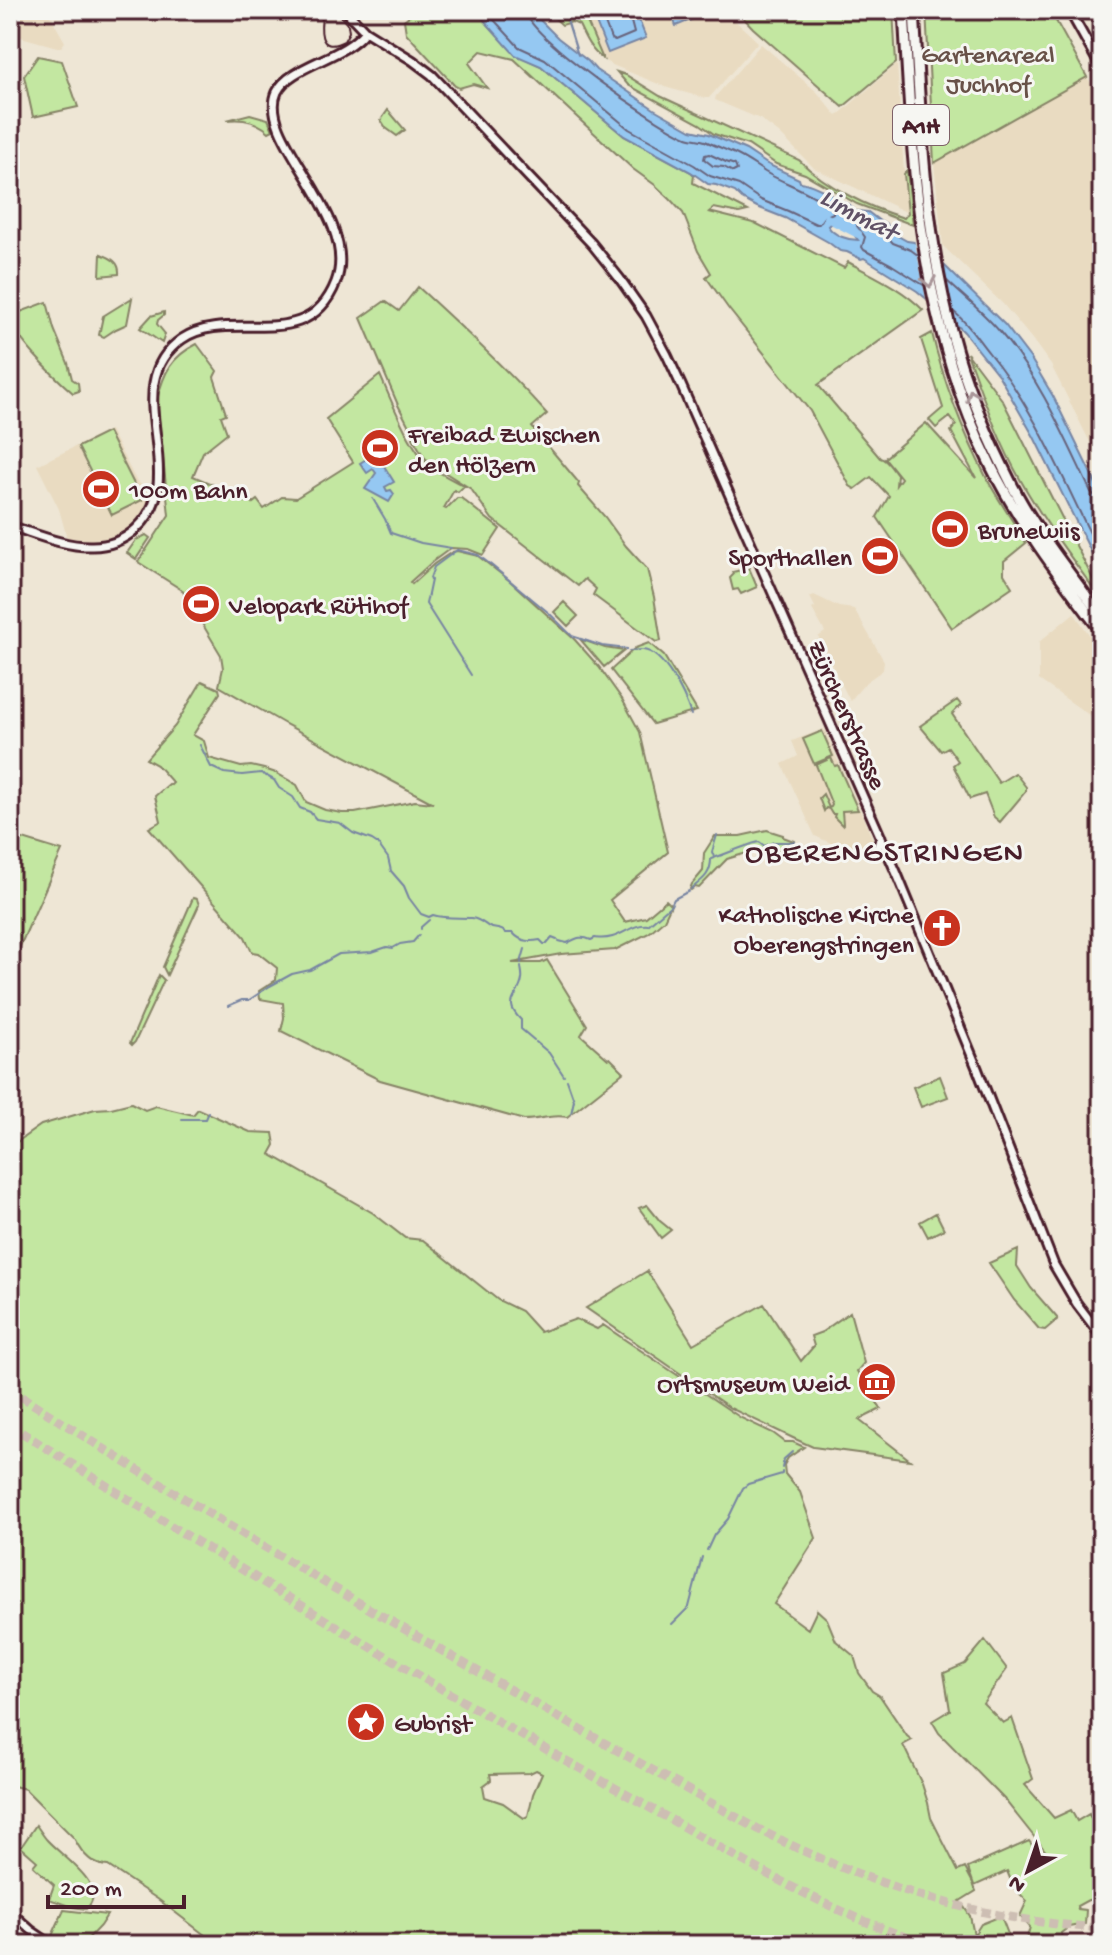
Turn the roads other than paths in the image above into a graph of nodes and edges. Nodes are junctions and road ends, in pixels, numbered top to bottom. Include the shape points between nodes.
1 (345, 10) edge
2 (904, 10) edge
3 (914, 10) edge
4 (1069, 10) edge
5 (365, 31) junction
6 (1102, 69) edge
7 (10, 526) edge
8 (1102, 616) edge
9 (1102, 632) edge
10 (881, 837) junction
11 (876, 851) dead end
12 (1102, 1337) edge
13 (10, 1911) edge
14 (53, 1945) edge

1 - 5 main road, Zürcherstrasse
2 -> 9 highway, A1H via 920,222 943,341 968,414 1004,490
8 -> 3 highway, A1H via 1013,488 957,353 933,240
4 - 6 main road
5 - 7 main road via 350,46 286,81 274,112 337,237 340,268 329,296 311,314 290,324 203,330 167,352 153,386 159,486 151,511 131,534 105,545 82,546
5 - 10 main road, Zürcherstrasse via 432,75 628,290 681,385
10 - 11 main road
10 - 12 main road, Zürcherstrasse via 1054,1265
13 - 14 street

